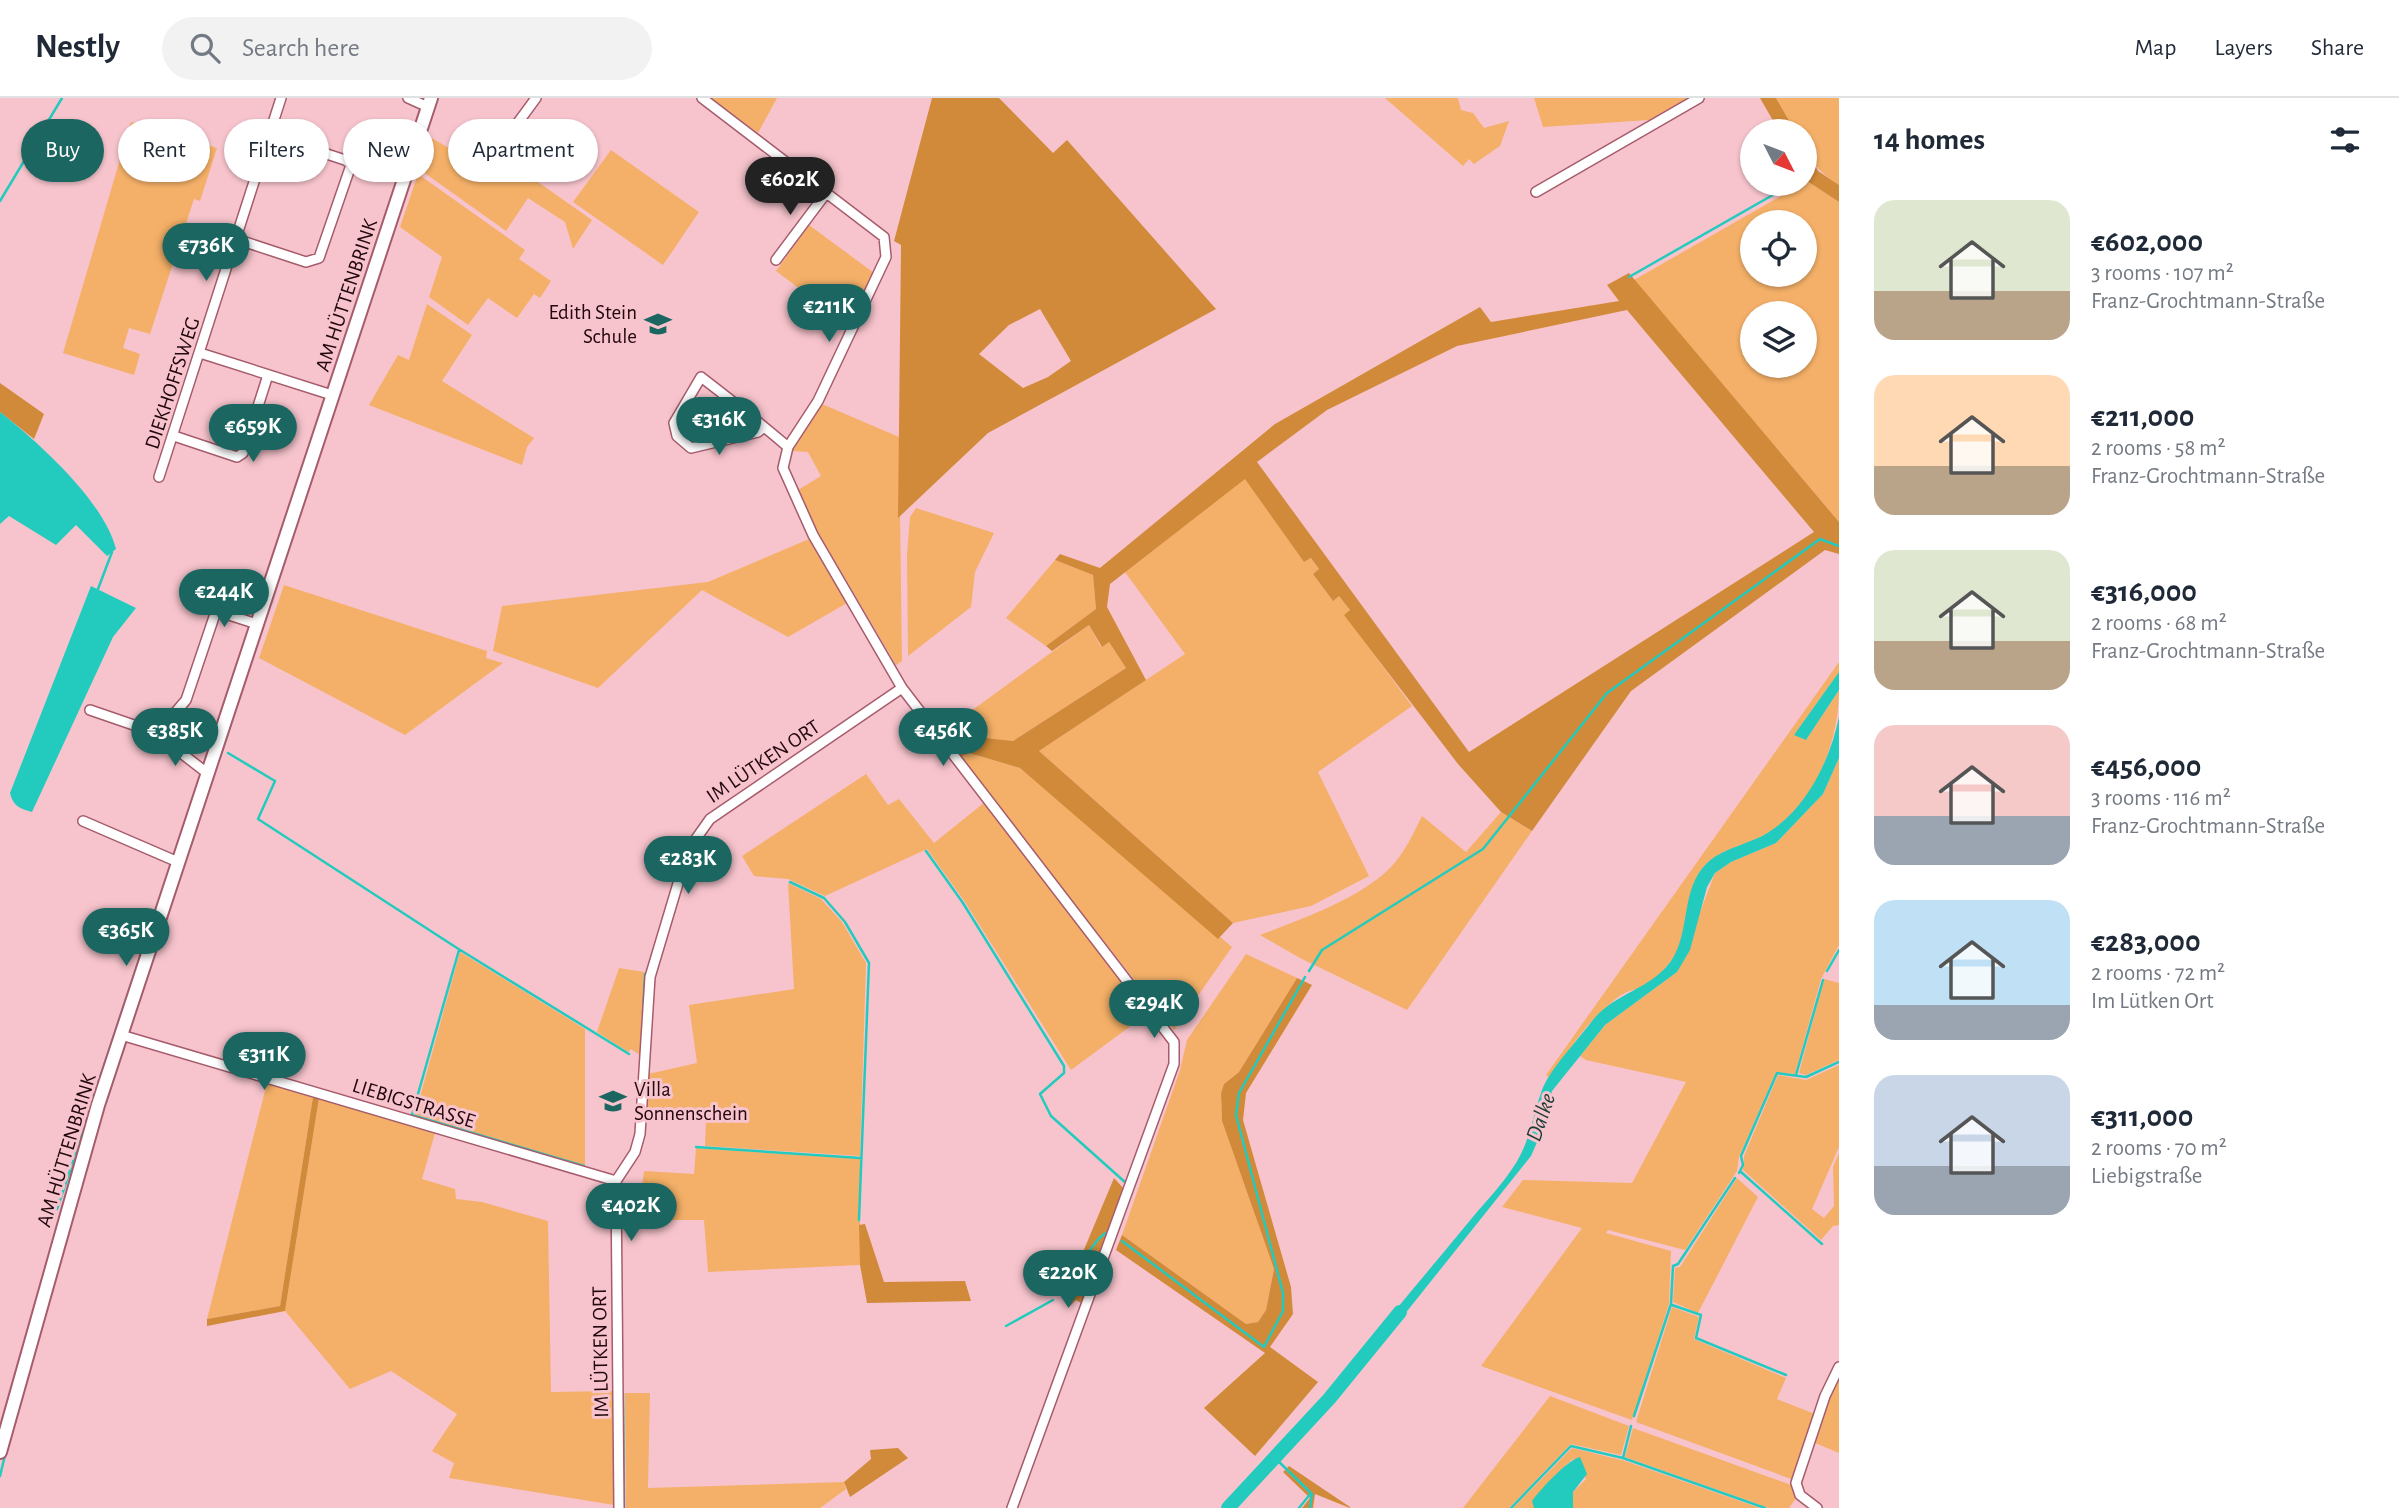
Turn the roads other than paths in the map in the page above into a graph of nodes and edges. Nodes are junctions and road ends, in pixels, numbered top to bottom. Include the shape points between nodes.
1 (281, 98) edge
2 (408, 98) edge
3 (536, 98) edge
4 (702, 98) edge
5 (1699, 98) edge
6 (429, 103) edge
7 (274, 119) edge
8 (521, 119) edge
9 (329, 155) edge
10 (254, 182) edge
11 (827, 192) junction
12 (1536, 192) dead end
13 (236, 239) junction
14 (776, 260) dead end
15 (200, 353) junction
16 (268, 375) junction
17 (332, 396) junction
18 (764, 427) junction
19 (174, 436) junction
20 (788, 447) junction
21 (159, 477) dead end
22 (201, 606) dead end
23 (216, 611) junction
24 (257, 624) junction
25 (902, 688) junction
26 (90, 710) dead end
27 (157, 734) junction
28 (208, 774) junction
29 (83, 821) dead end
30 (178, 862) junction
31 (121, 1035) junction
32 (616, 1181) junction
33 (1839, 1367) edge
34 (0, 1452) edge
35 (618, 1508) edge
36 (1012, 1508) edge
37 (1817, 1508) edge

1 - 7 street, DIEKHOFFSWEG
2 - 6 street
3 - 8 street
4 - 11 street
5 - 12 street
6 - 17 street, AM HÜTTENBRINK
9 - 13 street via 351,164 319,258 306,262
10 - 13 street, DIEKHOFFSWEG
11 - 14 street
11 - 20 street via 879,231 887,250 818,401
13 - 15 street, DIEKHOFFSWEG
15 - 16 street
15 - 19 street, DIEKHOFFSWEG
16 - 17 street
16 - 19 street via 243,453 237,457
17 - 24 street, AM HÜTTENBRINK
18 - 18 street via 702,377 674,423 677,436 691,448
18 - 20 street
19 - 21 street, DIEKHOFFSWEG
20 - 25 street via 783,468 813,535
22 - 23 street
23 - 24 street
23 - 27 street via 187,700
24 - 28 street, AM HÜTTENBRINK
25 - 32 street, IM LÜTKEN ORT via 723,809 694,838 650,977 640,1134 631,1160
25 - 36 street via 1174,1042 1174,1064 1134,1181
26 - 27 street
27 - 28 street
28 - 30 street, AM HÜTTENBRINK
29 - 30 street
30 - 31 street, AM HÜTTENBRINK
31 - 32 street, LIEBIGSTRASSE
31 - 34 street, AM HÜTTENBRINK via 81,1160
32 - 35 street, IM LÜTKEN ORT
33 - 37 street via 1796,1483 1800,1495

